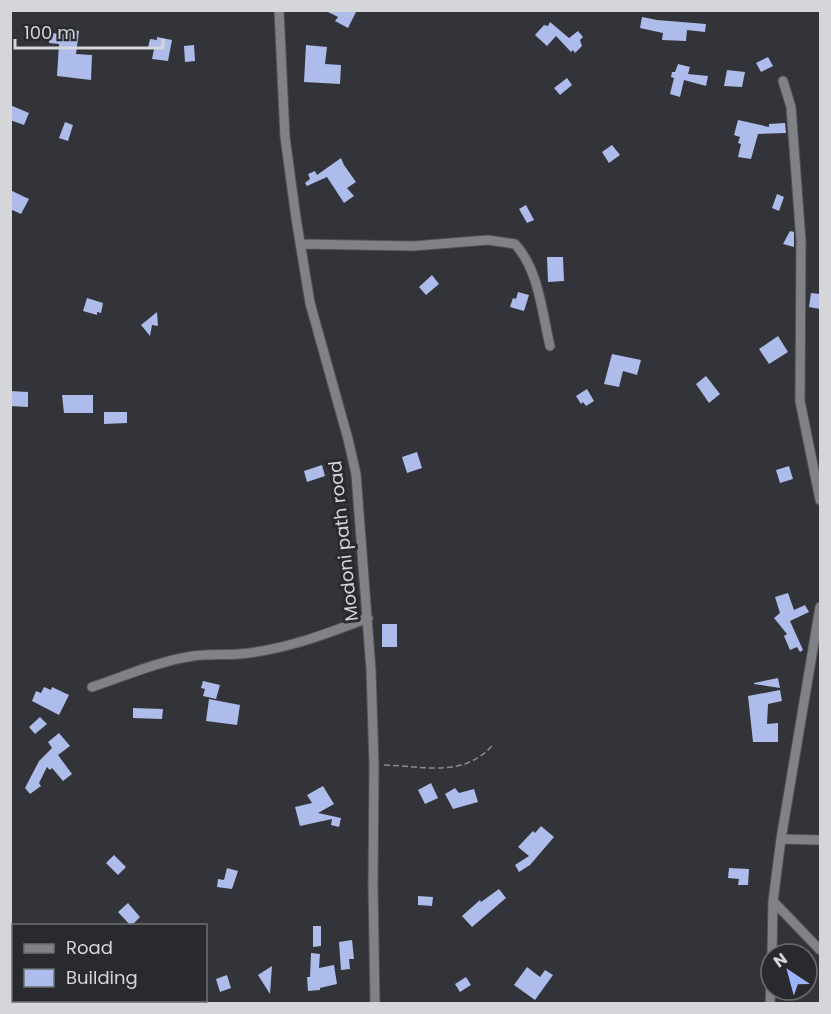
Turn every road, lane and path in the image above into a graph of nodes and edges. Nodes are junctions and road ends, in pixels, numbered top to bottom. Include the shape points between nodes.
1 (279, 10) edge
2 (783, 81) dead end
3 (300, 244) junction
4 (550, 346) dead end
5 (820, 500) edge
6 (820, 607) edge
7 (368, 618) junction
8 (92, 687) dead end
9 (492, 746) dead end
10 (374, 765) junction
11 (781, 839) junction
12 (820, 840) edge
13 (773, 901) junction
14 (772, 942) edge
15 (820, 950) edge
16 (375, 1004) edge

1 - 3 street, Modoni path road via 285,137
2 - 5 street via 791,106 801,241 800,401
3 - 4 street via 413,246 488,240 515,244 536,284
3 - 7 street, Modoni path road via 310,303 356,474
6 - 11 street
7 - 8 street via 284,647 182,658
7 - 10 street, Modoni path road
9 - 10 path via 480,758 462,766
10 - 16 street, Modoni path road
11 - 12 street
11 - 13 street
13 - 14 street
13 - 15 street

